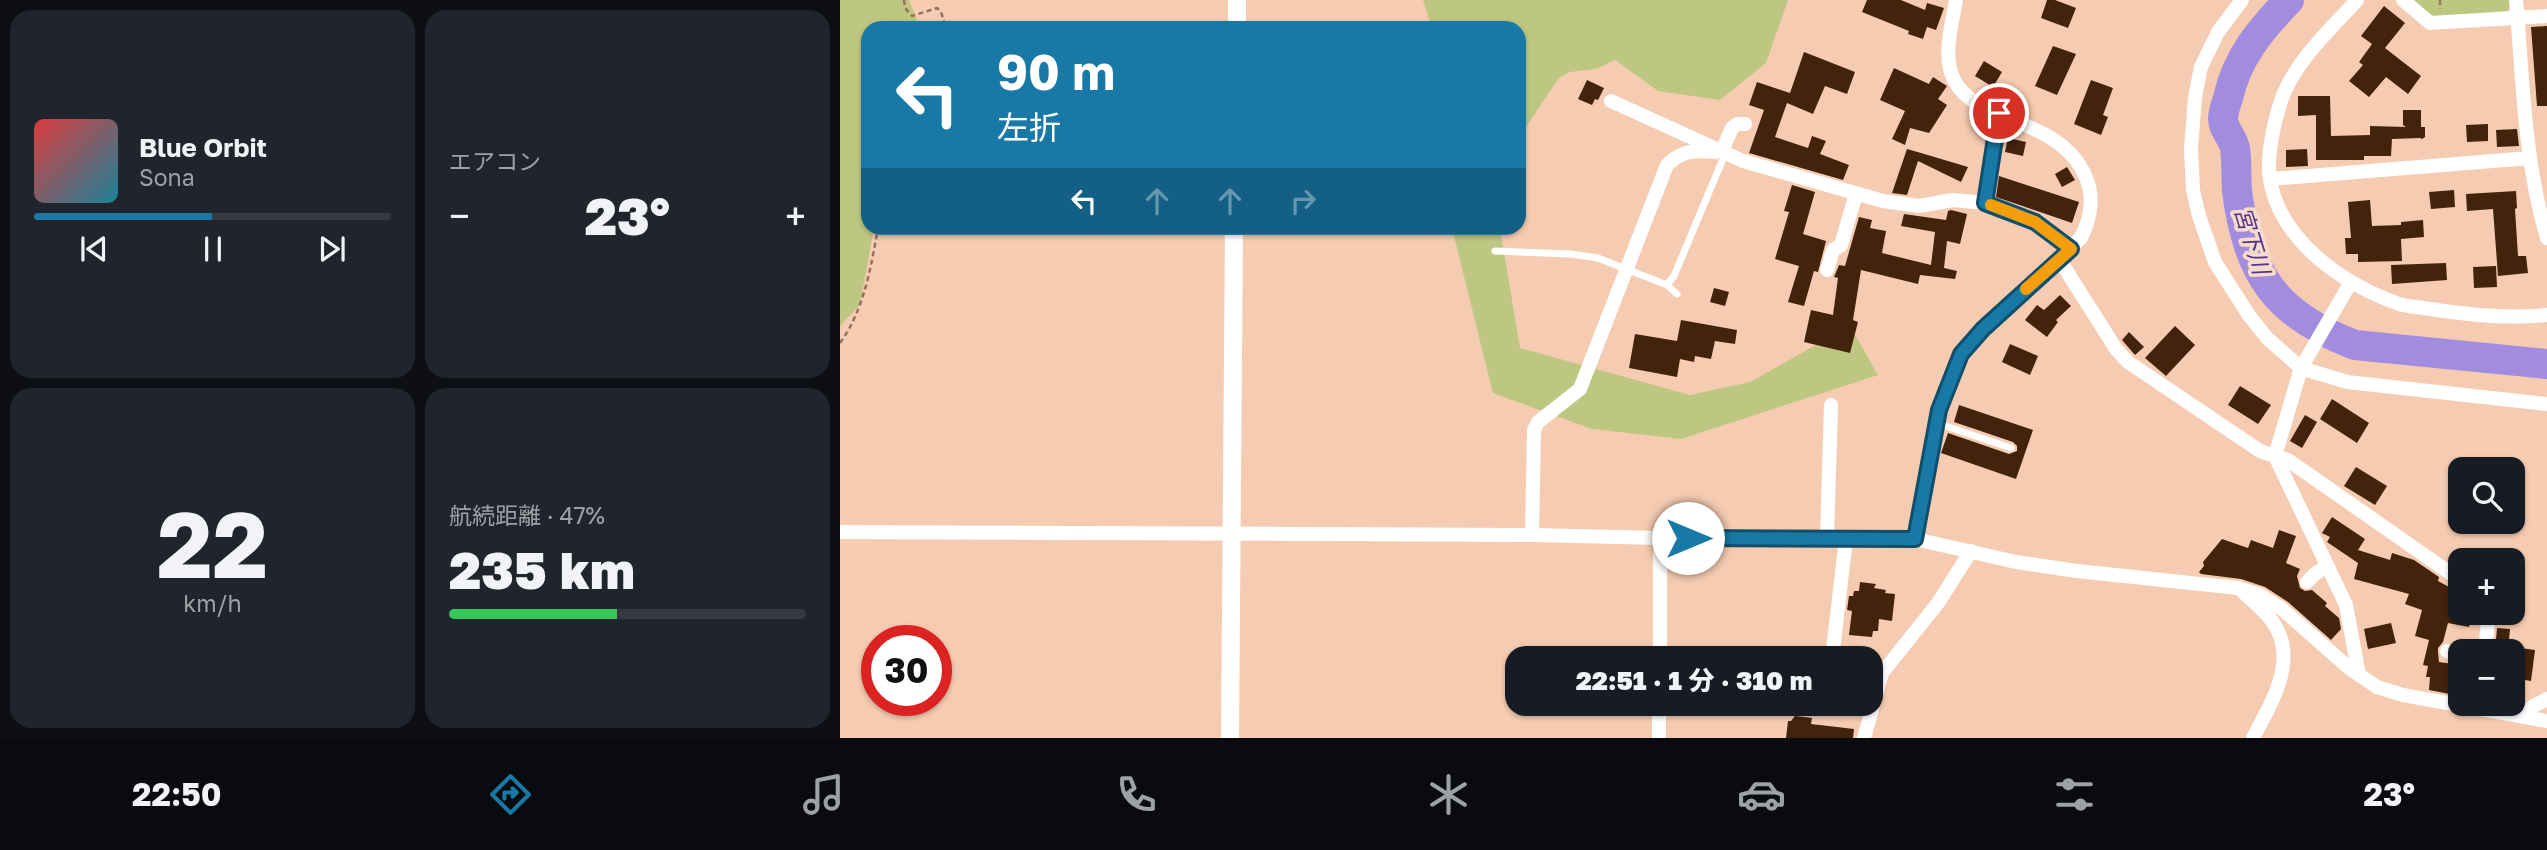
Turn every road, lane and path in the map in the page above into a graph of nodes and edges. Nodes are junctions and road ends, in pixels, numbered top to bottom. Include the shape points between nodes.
1 (904, 0) edge
2 (1237, 0) edge
3 (1956, 0) edge
4 (2242, 0) edge
5 (2357, 0) edge
6 (2403, 0) edge
7 (2516, 0) edge
8 (2547, 16) edge
9 (2518, 18) junction
10 (944, 21) edge
11 (1237, 21) edge
12 (1612, 101) dead end
13 (1999, 113) junction
14 (1745, 124) dead end
15 (1724, 152) junction
16 (2530, 159) junction
17 (2270, 179) junction
18 (1856, 194) junction
19 (1985, 203) junction
20 (877, 235) edge
21 (1234, 235) edge
22 (2547, 238) edge
23 (2071, 249) junction
24 (1495, 251) dead end
25 (2059, 259) junction
26 (1627, 270) junction
27 (1827, 270) dead end
28 (1667, 285) junction
29 (2349, 285) junction
30 (1677, 294) dead end
31 (2547, 315) edge
32 (840, 342) edge
33 (2302, 365) junction
34 (2547, 404) edge
35 (1830, 405) dead end
36 (1937, 423) junction
37 (2011, 448) dead end
38 (2275, 456) junction
39 (840, 532) edge
40 (1231, 533) junction
41 (1532, 534) junction
42 (1660, 538) junction
43 (1827, 538) junction
44 (1846, 539) junction
45 (1915, 539) junction
46 (1971, 551) junction
47 (2328, 566) junction
48 (2448, 572) edge
49 (2307, 582) dead end
50 (2238, 588) junction
51 (1660, 646) edge
52 (1833, 646) edge
53 (2359, 675) junction
54 (2547, 699) edge
55 (2448, 701) edge
56 (1659, 716) edge
57 (2525, 716) joint
58 (2547, 721) edge
59 (1865, 735) edge
60 (1230, 738) edge
61 (1660, 738) edge
62 (1880, 738) edge
63 (2253, 738) edge

1 - 10 path via 912,16 937,8
2 - 11 street
3 - 13 street via 1949,62 1955,81 1970,98
4 - 33 street via 2218,32 2201,67 2191,149 2193,190 2215,262 2228,286 2267,338
5 - 17 street via 2300,64 2281,99 2272,136
6 - 9 street via 2430,23
7 - 9 street
8 - 9 street
9 - 16 street
12 - 15 street
13 - 19 street
13 - 23 street via 2050,136 2075,155 2089,181 2088,225
14 - 15 street via 1732,128
15 - 18 street
15 - 26 street via 1687,151 1667,165
15 - 28 lane
16 - 17 street
16 - 22 street
17 - 29 street via 2284,220 2310,251
18 - 19 street via 1919,206 1953,200
18 - 27 street via 1841,245 1833,250
19 - 23 street via 2035,222
20 - 32 path via 859,305
21 - 40 street
23 - 25 street
24 - 26 lane via 1598,258
25 - 36 street via 1961,354
25 - 38 street via 2128,362 2260,451
26 - 28 lane
26 - 41 street via 1580,389 1534,430
28 - 30 lane
29 - 31 street via 2400,304 2450,312 2523,318
29 - 33 street
33 - 34 street via 2347,382
33 - 38 street
35 - 43 street
36 - 37 lane
36 - 45 street
38 - 47 street
38 - 48 street via 2288,460
39 - 40 street
40 - 41 street
40 - 60 street
41 - 42 street
42 - 43 street
42 - 51 street
43 - 44 street
44 - 45 street
44 - 52 street
45 - 46 street
46 - 50 street via 2077,571
46 - 59 street via 1938,603 1882,673
47 - 49 street
47 - 53 street via 2346,605
50 - 53 street via 2282,609
50 - 63 street via 2272,621 2285,651 2272,701
53 - 55 street via 2403,695
54 - 57 street
56 - 61 street
57 - 58 street
59 - 62 street

